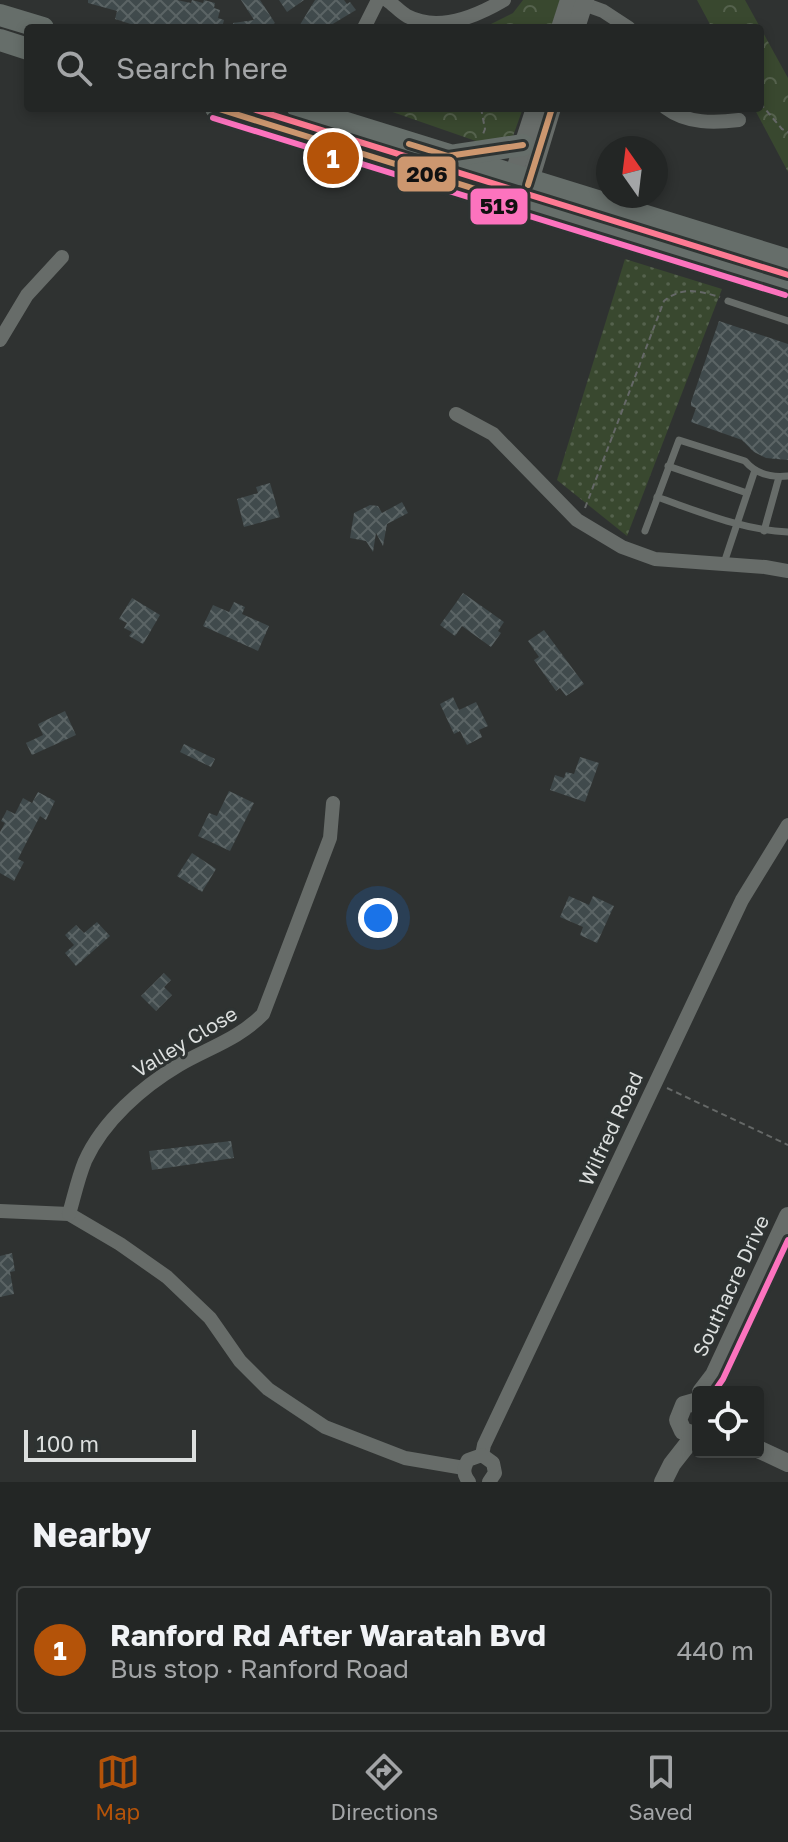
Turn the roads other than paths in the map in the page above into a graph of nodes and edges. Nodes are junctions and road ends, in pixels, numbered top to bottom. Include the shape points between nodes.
1 (378, 0) edge
2 (387, 0) edge
3 (504, 0) edge
4 (577, 1) edge
5 (0, 15) edge
6 (30, 24) edge
7 (366, 24) edge
8 (563, 24) edge
9 (576, 24) edge
10 (623, 24) edge
11 (0, 40) edge
12 (24, 48) edge
13 (229, 112) edge
14 (310, 112) edge
15 (534, 112) edge
16 (550, 112) edge
17 (676, 112) edge
18 (739, 120) dead end
19 (523, 145) junction
20 (448, 156) junction
21 (522, 178) junction
22 (514, 202) junction
23 (62, 257) dead end
24 (788, 260) edge
25 (788, 285) edge
26 (728, 301) road end
27 (788, 321) edge
28 (0, 340) edge
29 (456, 414) dead end
30 (668, 466) junction
31 (755, 470) junction
32 (788, 476) edge
33 (779, 477) junction
34 (747, 493) junction
35 (657, 497) junction
36 (737, 524) junction
37 (645, 531) dead end
38 (764, 531) junction
39 (788, 532) edge
40 (724, 564) junction
41 (788, 571) edge
42 (333, 803) dead end
43 (788, 825) edge
44 (0, 1211) edge
45 (69, 1214) junction
46 (788, 1216) edge
47 (706, 1386) edge
48 (692, 1401) edge
49 (690, 1432) edge
50 (764, 1452) edge
51 (482, 1455) junction
52 (788, 1463) edge
53 (467, 1475) edge
54 (489, 1482) edge
55 (663, 1482) edge

1 - 7 street
2 - 3 street via 409,17 441,24 478,16
4 - 8 street
4 - 9 street
4 - 10 street
5 - 6 main road
11 - 12 main road
13 - 22 main road
14 - 20 main road
15 - 19 street
16 - 21 street
17 - 18 street via 699,121
19 - 20 main road
19 - 21 street
20 - 21 main road
21 - 22 street
21 - 24 main road
22 - 25 main road
23 - 28 street via 27,295
26 - 27 lane
29 - 40 street via 493,434 577,520 622,547 655,559
30 - 31 lane via 676,443 683,439 745,461
30 - 34 lane
30 - 35 lane
31 - 33 lane
31 - 34 lane
32 - 33 lane
33 - 38 lane
34 - 36 lane
35 - 36 lane
35 - 37 lane
36 - 38 lane
36 - 40 lane
38 - 39 lane
40 - 41 street
42 - 45 street, Valley Close via 330,838 263,1014 248,1029 178,1066 133,1098 85,1160
43 - 51 street, Wilfred Road via 742,900
44 - 45 street
45 - 53 street via 167,1277 210,1318 268,1389 325,1427
46 - 47 street, Southacre Drive
48 - 49 street, Southacre Drive via 680,1409
49 - 55 street, Southacre Drive
50 - 52 street
51 - 53 street via 468,1460
51 - 54 street via 493,1463 495,1473

